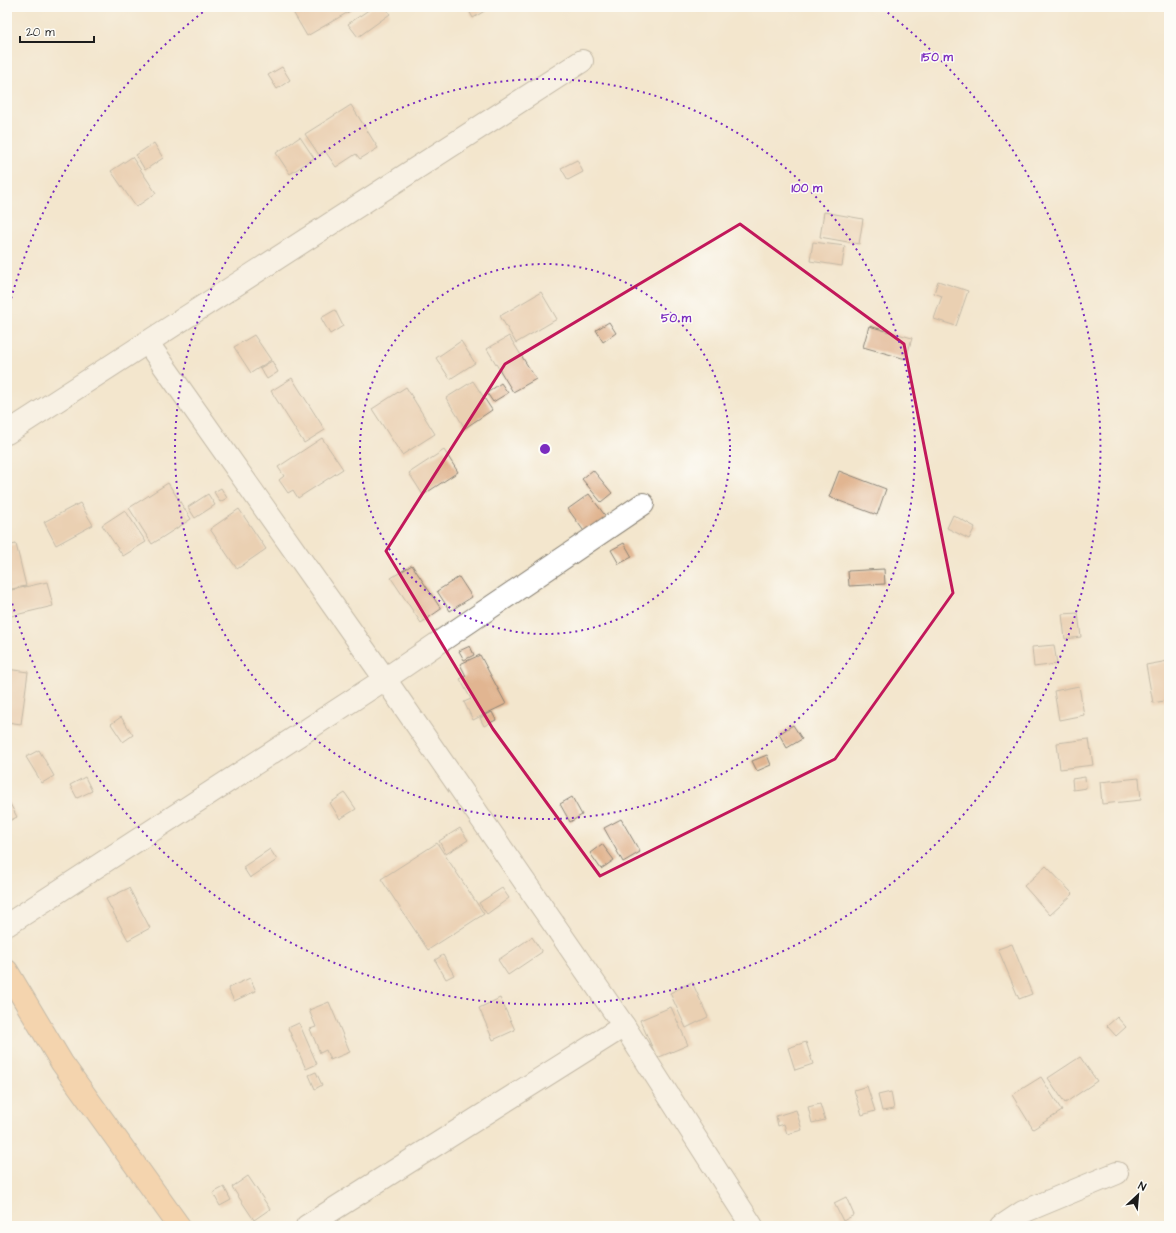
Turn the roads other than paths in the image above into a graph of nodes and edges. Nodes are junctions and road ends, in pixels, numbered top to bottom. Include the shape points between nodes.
1 (582, 61) dead end
2 (147, 342) junction
3 (7, 433) edge
4 (643, 504) dead end
5 (385, 679) junction
6 (7, 925) edge
7 (7, 971) edge
8 (624, 1026) junction
9 (1117, 1173) dead end
10 (180, 1226) edge
11 (307, 1226) edge
12 (752, 1226) edge
13 (1002, 1226) edge

1 - 2 street
2 - 3 street
2 - 5 street
4 - 5 street
5 - 6 street
5 - 8 street
7 - 10 highway via 62,1063
8 - 11 street
8 - 12 street
9 - 13 street via 1023,1212

